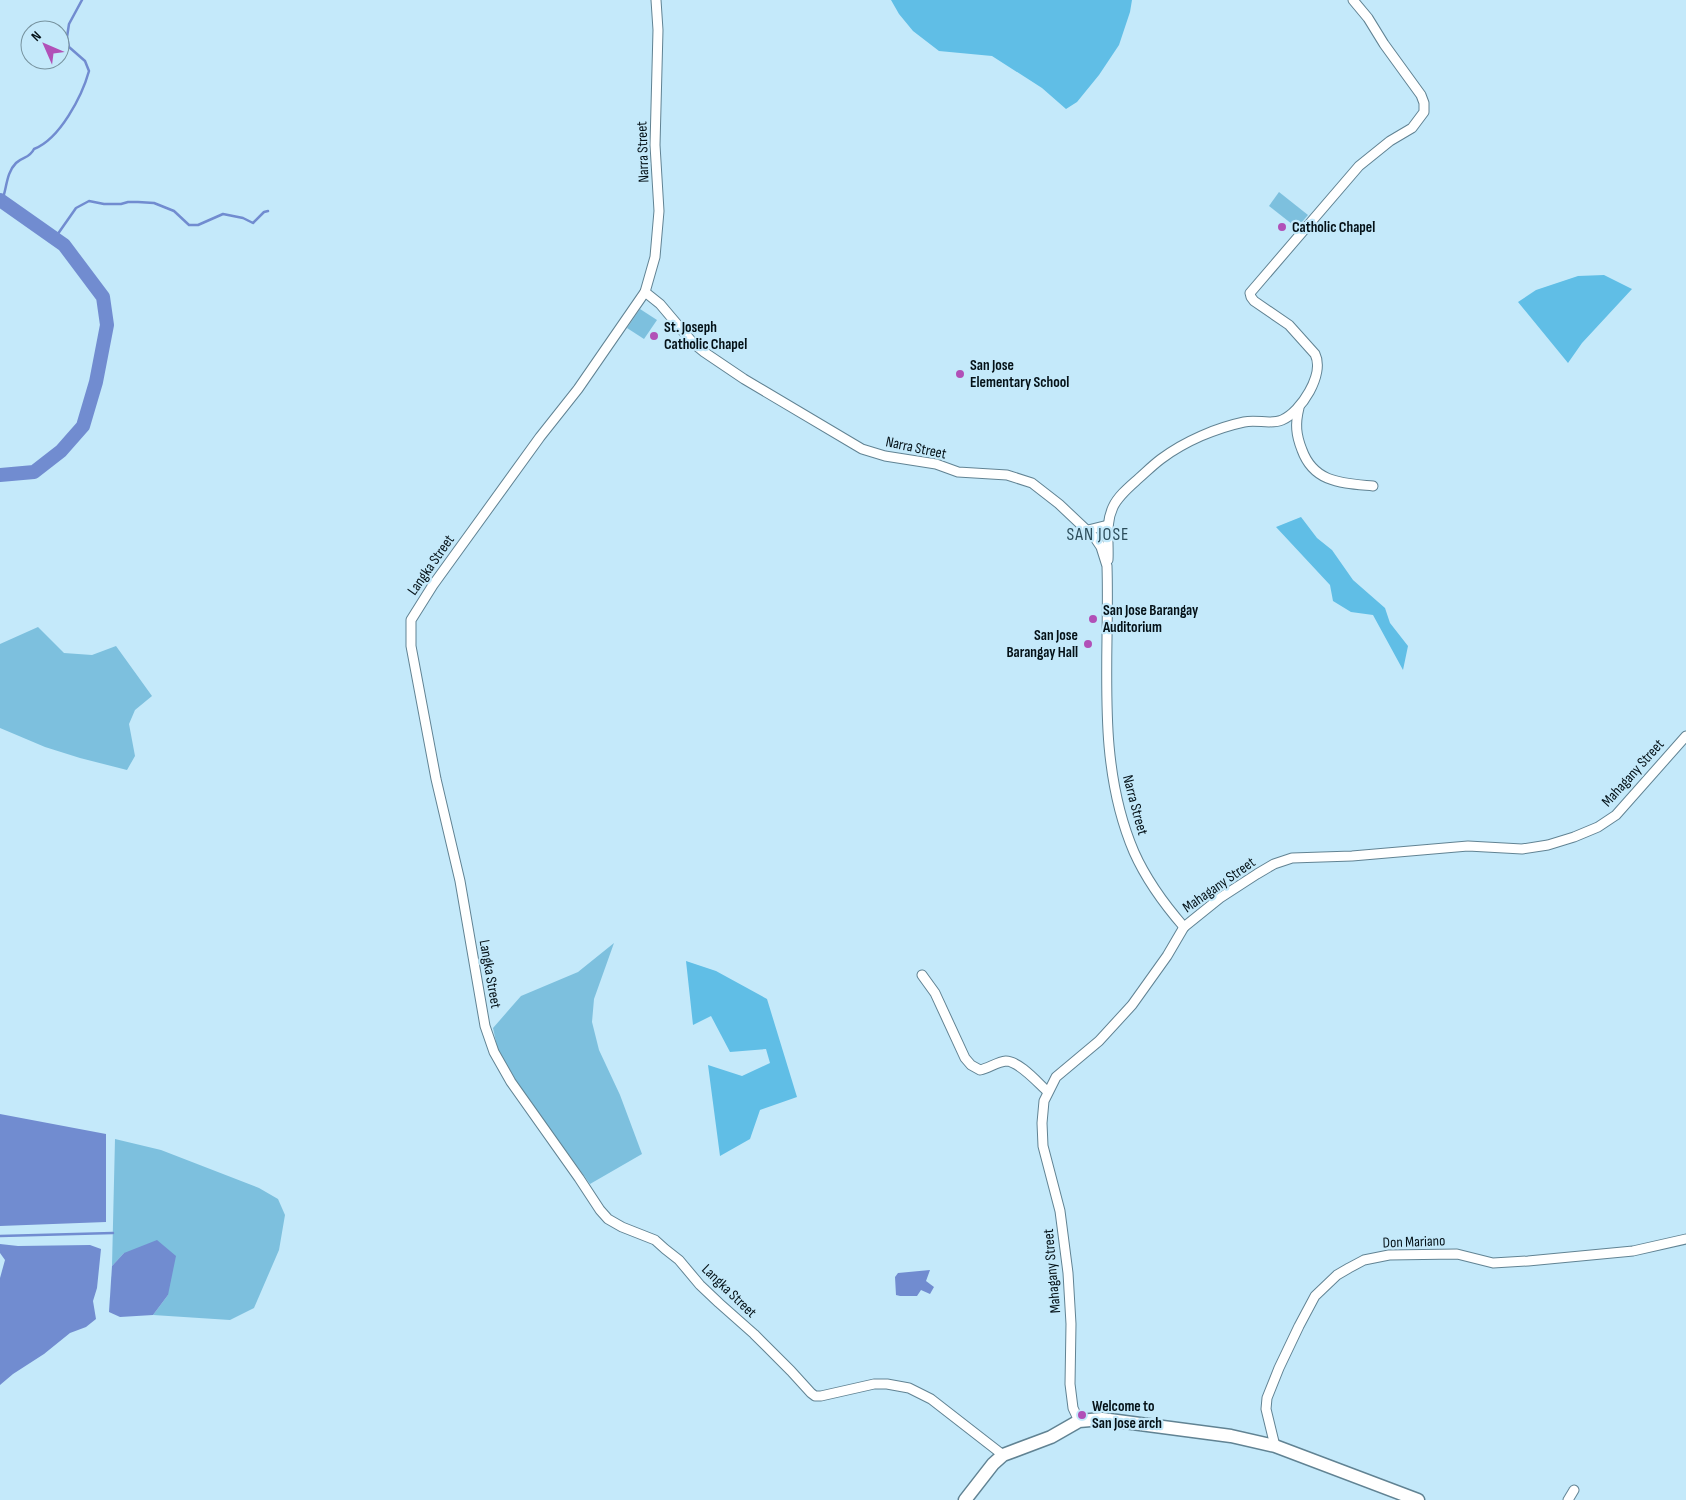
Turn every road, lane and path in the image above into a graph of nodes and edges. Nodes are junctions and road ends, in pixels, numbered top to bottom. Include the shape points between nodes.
1 (656, 0) edge
2 (1353, 0) edge
3 (646, 292) junction
4 (1298, 408) junction
5 (1373, 486) dead end
6 (1108, 525) junction
7 (1088, 530) junction
8 (1107, 566) junction
9 (1686, 736) edge
10 (1184, 927) junction
11 (922, 975) dead end
12 (1047, 1091) junction
13 (1686, 1239) edge
14 (1079, 1421) junction
15 (1275, 1446) junction
16 (1003, 1455) junction
17 (1574, 1490) dead end
18 (965, 1500) edge
19 (1418, 1500) edge
20 (1568, 1500) edge

1 - 3 street, Narra Street via 655,145 659,211 655,258
2 - 4 street via 1421,95 1425,108 1412,128 1359,166 1250,293 1254,301 1298,333 1318,358 1315,377
3 - 7 street, Narra Street via 704,352 862,449 936,464 958,472 1007,475 1024,480 1040,489
3 - 16 street, Langka Street via 437,579 411,620 411,646 432,759 460,881 485,1026 494,1052 511,1082 600,1210 615,1224 655,1240 672,1254 811,1393 821,1396 874,1384 908,1388 931,1399
4 - 5 street via 1297,437 1312,470 1336,481
4 - 6 street via 1277,422 1243,422 1198,438 1171,452 1119,498
6 - 7 street
6 - 8 street
7 - 8 street, Narra Street via 1101,547
8 - 10 street, Narra Street via 1106,708 1114,786 1134,852 1145,875
9 - 10 street, Mahagany Street via 1616,815 1574,837 1522,849 1468,846 1292,858 1257,874
10 - 12 street, Mahagany Street via 1132,1005 1099,1041 1056,1077
11 - 12 street via 935,993 962,1052 972,1065 980,1070 1012,1062
12 - 14 street, Mahagany Street via 1042,1111 1043,1146 1060,1211 1067,1265 1070,1384
13 - 15 street, Don Mariano via 1633,1250 1528,1261 1494,1263 1457,1254 1389,1255 1364,1260 1337,1275 1315,1296 1299,1326 1268,1398 1266,1409
14 - 15 street via 1102,1419 1231,1436
14 - 16 street via 1051,1437
15 - 19 street
16 - 18 street
17 - 20 street

